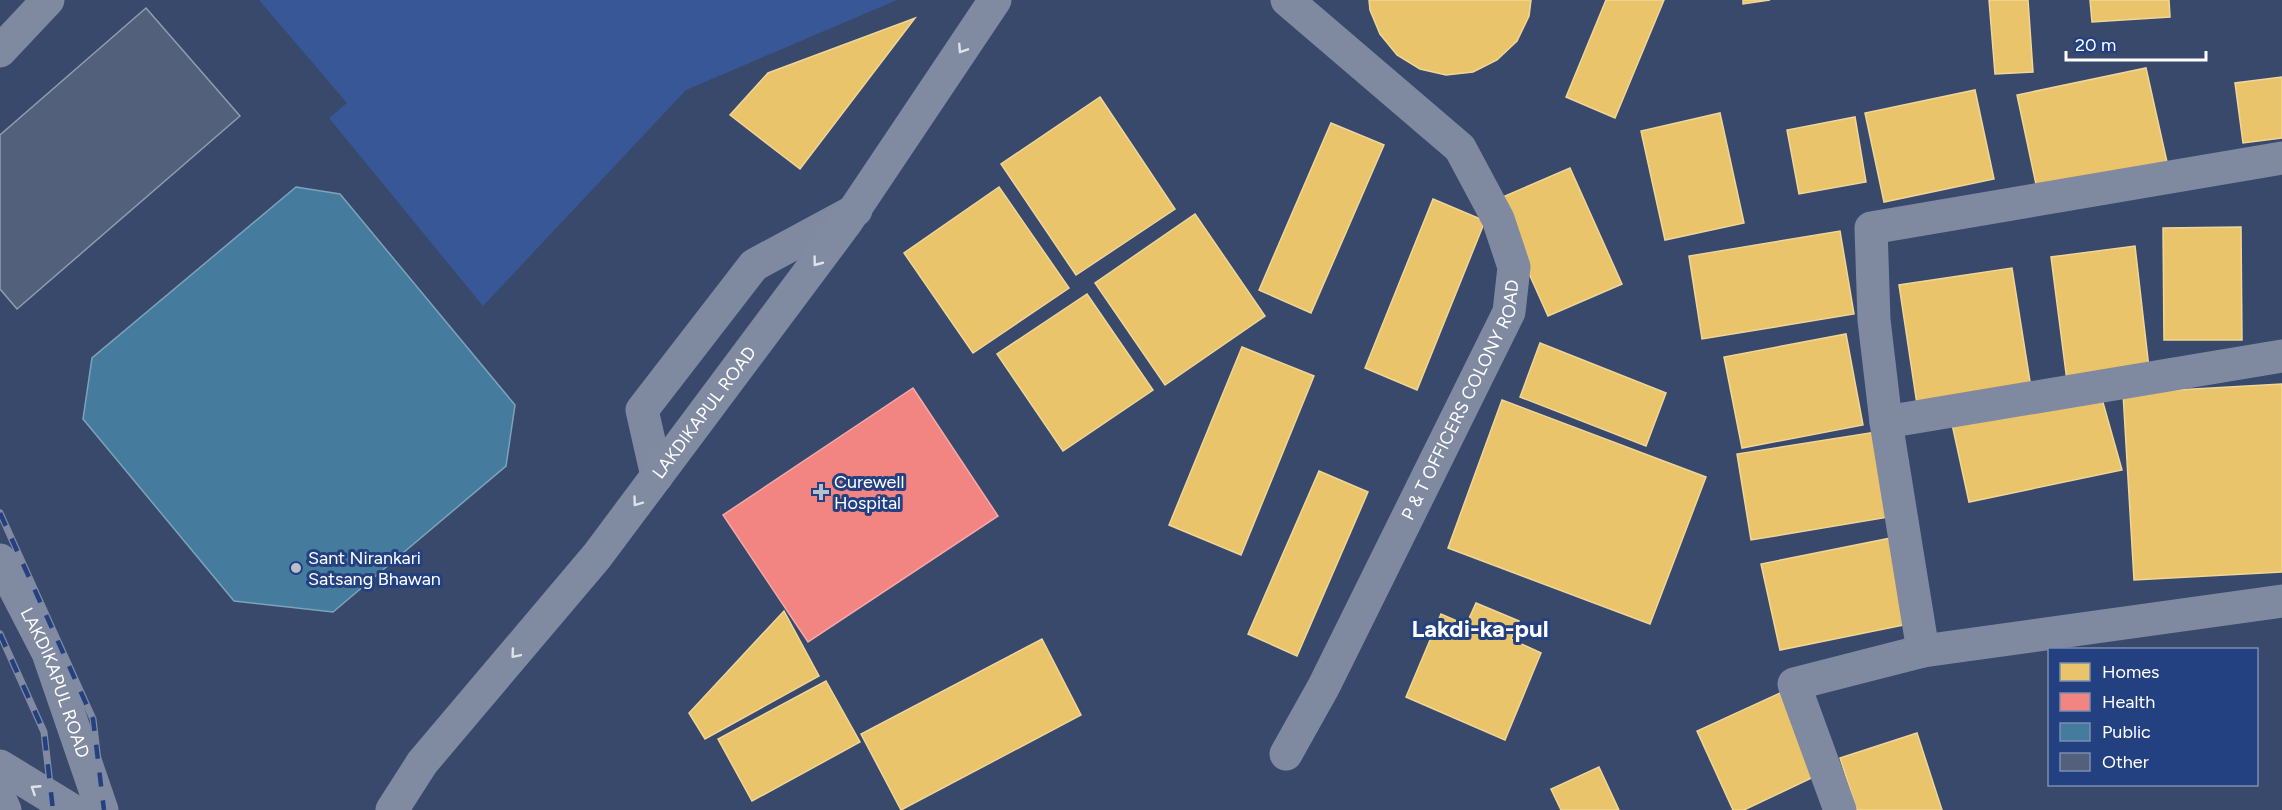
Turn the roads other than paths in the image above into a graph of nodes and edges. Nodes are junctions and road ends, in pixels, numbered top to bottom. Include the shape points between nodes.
1 (48, 0) edge
2 (994, 0) edge
3 (1287, 0) edge
4 (0, 51) edge
5 (2282, 158) edge
6 (856, 210) junction
7 (2282, 356) edge
8 (1886, 422) junction
9 (657, 476) junction
10 (0, 560) edge
11 (2282, 601) edge
12 (1923, 651) junction
13 (1287, 754) dead end
14 (422, 763) junction
15 (0, 766) edge
16 (0, 799) edge
17 (5, 810) edge
18 (72, 810) edge
19 (102, 810) edge
20 (372, 810) edge
21 (392, 810) edge
22 (1840, 810) edge

1 - 4 street
2 -> 6 highway, LAKDIKAPUL ROAD
3 - 13 street, P & T OFFICERS COLONY ROAD via 1460,148 1497,219 1514,267 1509,312
5 - 8 street via 1871,228 1874,320
6 -> 9 highway, LAKDIKAPUL ROAD
6 - 9 street via 754,265 642,410
7 - 8 street
8 - 12 street
9 -> 14 highway, LAKDIKAPUL ROAD via 597,556
10 - 19 highway, LAKDIKAPUL ROAD via 48,653
11 - 12 street
12 - 22 street via 1794,684
14 - 20 highway
14 - 21 highway, LAKDIKAPUL ROAD
18 -> 15 highway
16 - 17 highway

